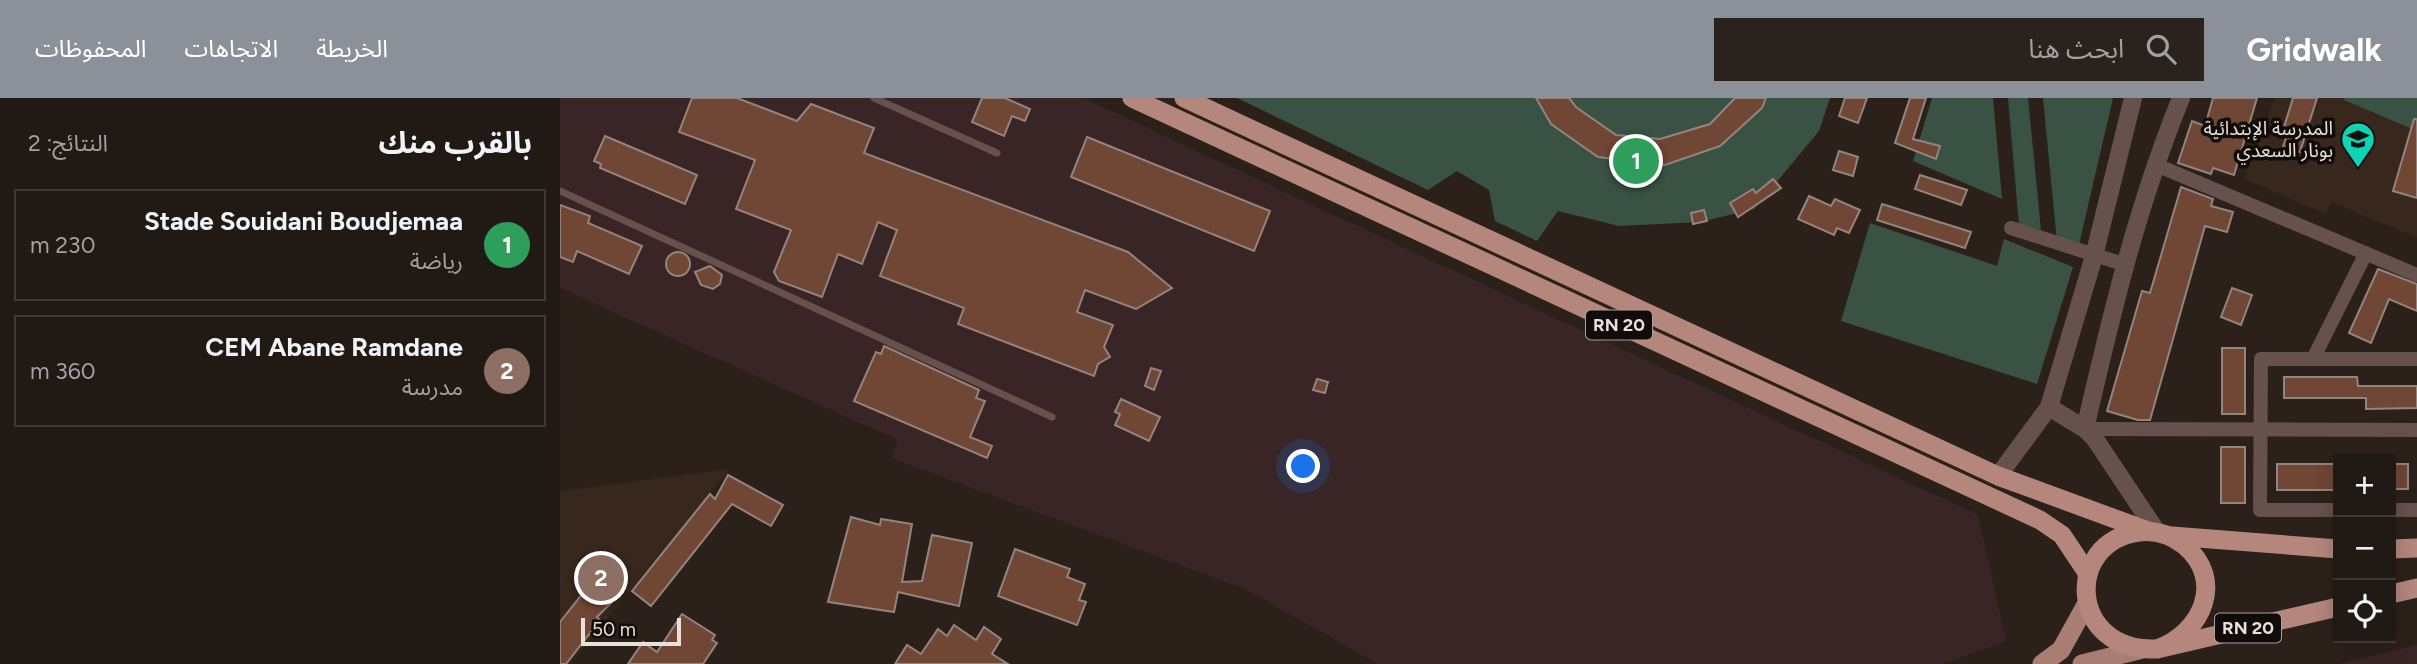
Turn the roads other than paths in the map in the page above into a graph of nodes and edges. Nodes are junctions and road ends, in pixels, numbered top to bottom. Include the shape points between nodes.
1 (874, 98) edge
2 (1132, 98) edge
3 (1184, 98) edge
4 (2133, 98) edge
5 (2181, 98) edge
6 (997, 153) dead end
7 (2154, 164) junction
8 (560, 191) edge
9 (2011, 229) dead end
10 (2366, 253) junction
11 (2094, 256) junction
12 (2123, 264) junction
13 (2417, 275) edge
14 (2313, 359) junction
15 (2417, 359) edge
16 (2049, 407) junction
17 (1052, 417) dead end
18 (2085, 429) junction
19 (2261, 430) junction
20 (2417, 430) edge
21 (1998, 476) junction
22 (2333, 510) edge
23 (2396, 510) edge
24 (2417, 510) edge
25 (2158, 533) junction
26 (2417, 548) edge
27 (2333, 549) edge
28 (2396, 550) edge
29 (2088, 574) junction
30 (2417, 588) edge
31 (2396, 593) edge
32 (2087, 604) junction
33 (2333, 608) edge
34 (2148, 650) junction
35 (2042, 664) edge
36 (2082, 664) edge

1 - 6 lane
2 - 29 highway, RN 20 via 2040,520 2062,535
3 - 21 highway, RN 20
4 - 11 street
5 - 7 street
7 - 10 street
7 - 12 street
8 - 17 lane
9 - 11 street
10 - 13 street
10 - 14 street
11 - 12 street
11 - 16 street
12 - 18 street
14 - 15 street
14 - 19 street via 2261,359
16 - 18 street
16 - 21 street
18 - 19 street
18 - 25 street
19 - 20 street
19 - 22 street via 2260,510
21 - 25 highway, RN 20
23 - 24 street
25 - 27 highway, RN 20
25 - 29 highway via 2129,534 2111,542
25 - 34 highway via 2185,546 2197,560 2205,596 2190,631 2175,643
26 - 28 highway
29 - 32 highway
30 - 31 highway
32 - 34 highway via 2105,635 2121,645
32 - 35 main road via 2061,650
33 - 34 highway, RN 20
34 - 36 main road

